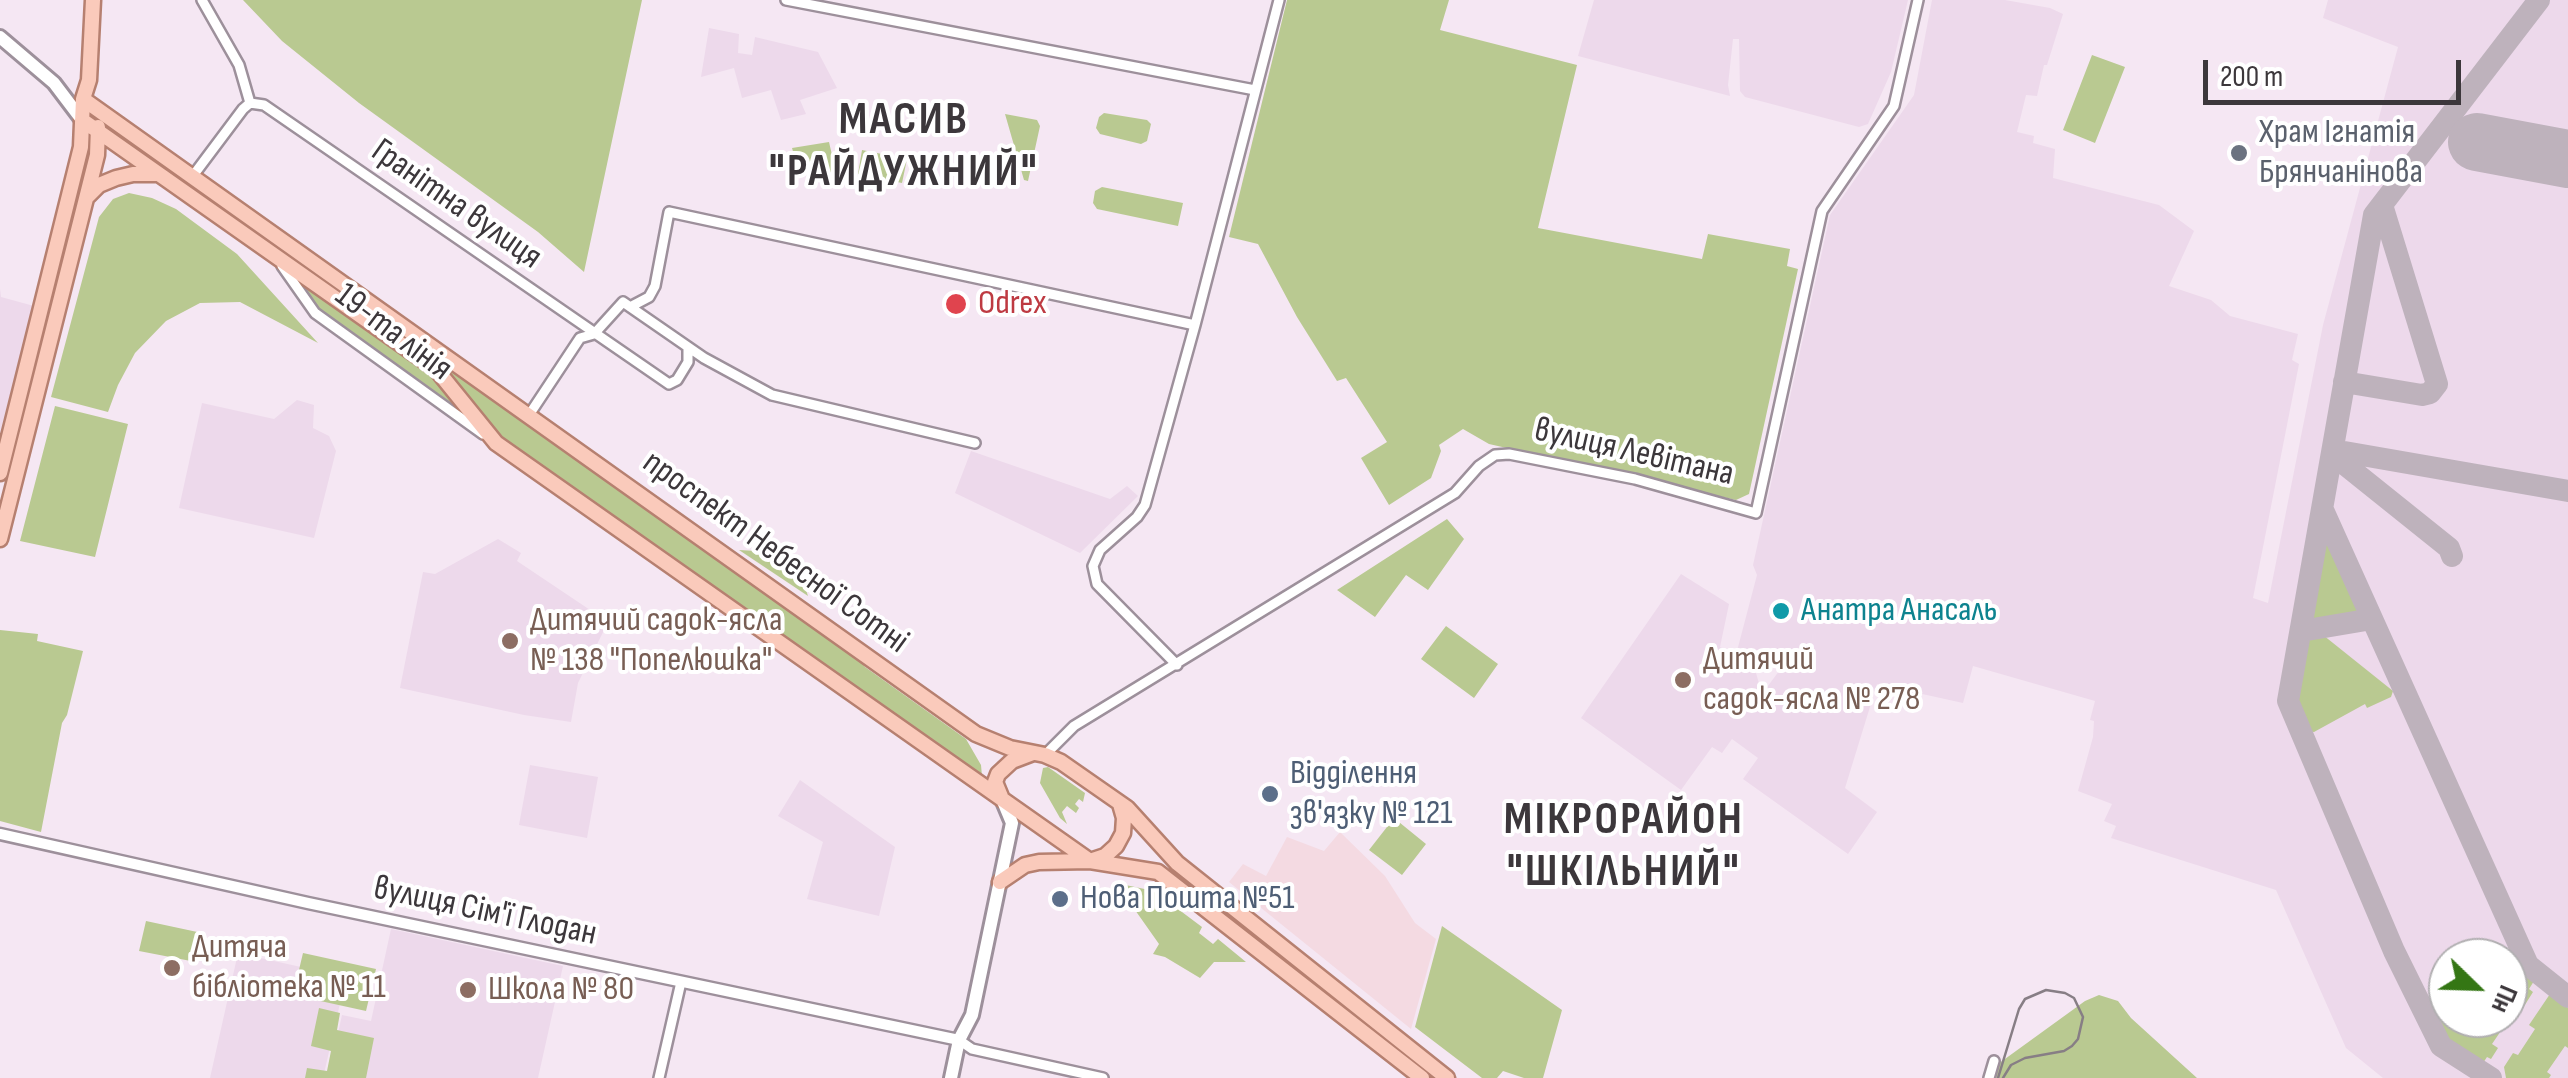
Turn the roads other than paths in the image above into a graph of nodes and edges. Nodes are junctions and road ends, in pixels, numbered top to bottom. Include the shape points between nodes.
1 (93, 0) edge
2 (202, 0) edge
3 (786, 0) edge
4 (1279, 0) edge
5 (1918, 0) edge
6 (0, 37) edge
7 (55, 84) junction
8 (1255, 90) junction
9 (89, 103) junction
10 (250, 103) junction
11 (82, 120) junction
12 (98, 133) junction
13 (159, 174) junction
14 (192, 177) junction
15 (86, 198) junction
16 (272, 251) junction
17 (630, 307) junction
18 (1196, 326) junction
19 (594, 334) junction
20 (688, 348) junction
21 (529, 414) junction
22 (975, 442) dead end
23 (496, 443) junction
24 (0, 473) edge
25 (0, 539) edge
26 (1178, 665) junction
27 (1039, 754) junction
28 (1002, 799) junction
29 (1120, 803) junction
30 (0, 834) edge
31 (1090, 861) junction
32 (1000, 882) junction
33 (681, 982) junction
34 (959, 1040) junction
35 (1994, 1060) dead end
36 (659, 1078) edge
37 (951, 1078) edge
38 (1103, 1078) edge
39 (1422, 1078) edge
40 (1447, 1078) edge
41 (1989, 1078) edge

1 - 9 main road
2 - 10 street via 239,65
3 - 8 street
4 - 8 street
5 - 26 street, вулиця Левітана via 1894,106 1822,211 1756,513 1635,479 1495,455 1454,493
6 - 7 main road, проспект Небесної Сотні
7 - 9 main road, проспект Небесної Сотні
7 - 11 main road, проспект Небесної Сотні
8 - 18 street
9 - 11 main road
9 - 12 main road
9 - 14 main road, проспект Небесної Сотні
10 - 14 street
10 - 19 street, Гранітна вулиця via 264,105
11 - 12 main road, проспект Небесної Сотні
11 - 24 main road
12 - 13 main road, проспект Небесної Сотні
12 - 15 main road
13 - 15 main road via 116,178
13 - 16 main road, проспект Небесної Сотні
14 - 21 main road, проспект Небесної Сотні
15 - 25 main road
16 - 23 main road, проспект Небесної Сотні via 436,369
16 - 23 street, 19-та лінія via 315,312
17 - 18 street via 652,293 669,212
17 - 19 street via 623,302
17 - 20 street
18 - 26 street via 1145,505 1100,550 1093,566 1097,584
19 - 20 street, Гранітна вулиця via 668,384 688,362
19 - 21 street via 580,338
20 - 22 street via 776,396
21 - 27 main road, проспект Небесної Сотні via 972,732
23 - 28 main road, проспект Небесної Сотні
26 - 27 street, вулиця Левітана
27 - 28 main road, вулиця Левітана via 1001,769 995,782
27 - 29 main road, проспект Небесної Сотні
28 - 31 main road, проспект Небесної Сотні
28 - 32 main road, вулиця Левітана via 1012,824
29 - 31 main road via 1122,833 1113,849
29 - 40 main road, проспект Небесної Сотні via 1177,863
30 - 33 street, вулиця Сім'ї Глодан
31 - 32 main road via 1039,862
31 - 39 main road, проспект Небесної Сотні via 1158,872
32 - 34 main road, вулиця Левітана via 972,1015
33 - 34 street, вулиця Сім'ї Глодан
33 - 36 street
34 - 37 main road, вулиця Левітана
34 - 38 street via 972,1049
35 - 41 street

